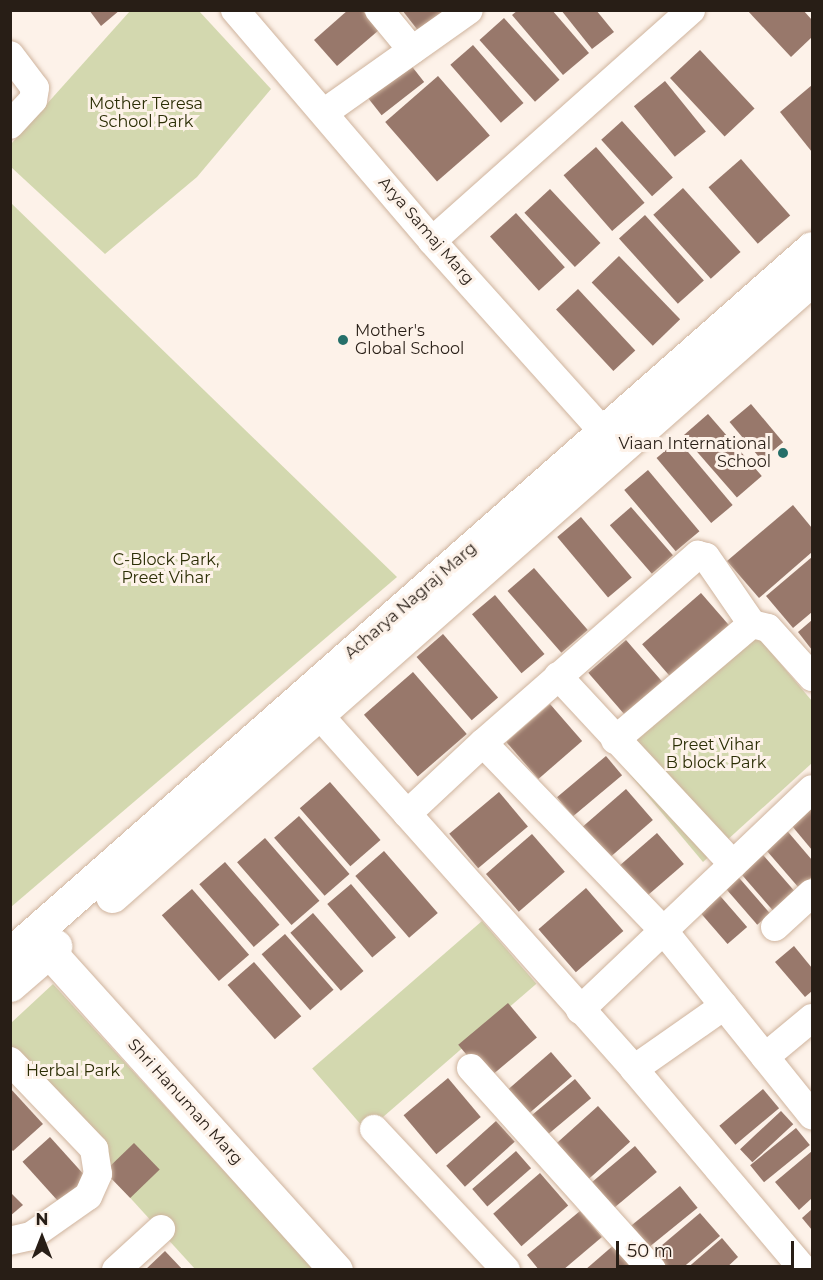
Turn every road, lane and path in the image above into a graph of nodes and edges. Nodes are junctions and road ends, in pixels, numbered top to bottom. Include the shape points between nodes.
1 (235, 10) edge
2 (380, 10) edge
3 (469, 10) edge
4 (691, 10) edge
5 (412, 50) junction
6 (10, 55) edge
7 (325, 112) junction
8 (10, 125) edge
9 (432, 241) junction
10 (813, 248) edge
11 (813, 279) edge
12 (612, 440) junction
13 (752, 624) junction
14 (558, 676) junction
15 (813, 677) edge
16 (311, 705) junction
17 (615, 740) junction
18 (483, 743) junction
19 (813, 789) edge
20 (407, 814) junction
21 (733, 864) junction
22 (813, 893) edge
23 (775, 927) dead end
24 (663, 930) junction
25 (31, 947) edge
26 (10, 985) edge
27 (724, 1006) junction
28 (580, 1010) junction
29 (813, 1018) edge
30 (765, 1057) junction
31 (10, 1061) edge
32 (471, 1068) dead end
33 (634, 1069) junction
34 (813, 1115) edge
35 (374, 1129) dead end
36 (160, 1229) dead end
37 (10, 1241) edge
38 (117, 1269) edge
39 (336, 1269) edge
40 (506, 1269) edge
41 (652, 1269) edge
42 (804, 1269) edge

1 - 7 street, Arya Samaj Marg
2 - 5 street
3 - 5 street
4 - 9 street
5 - 7 street
6 - 8 street via 35,88 33,100
7 - 9 street, Arya Samaj Marg
9 - 12 street, Arya Samaj Marg
10 - 12 street, Acharya Nagraj Marg
11 - 12 street, Acharya Nagraj Marg
12 - 16 street, Acharya Nagraj Marg
13 - 14 street via 706,557 698,555
13 - 15 street via 768,628
13 - 17 street
14 - 17 street
14 - 18 street
16 - 20 street
16 - 25 street, Acharya Nagraj Marg
17 - 21 street
18 - 20 street
18 - 24 street
19 - 21 street
20 - 28 street
21 - 24 street
22 - 23 street
24 - 27 street
24 - 28 street
25 - 26 street, Acharya Nagraj Marg
25 - 39 street, Shri Hanuman Marg
27 - 30 street
27 - 33 street
28 - 33 street
29 - 30 street
30 - 34 street
31 - 37 street via 94,1149 98,1174 88,1196 31,1236
32 - 41 street
33 - 42 street
35 - 40 street
36 - 38 street

